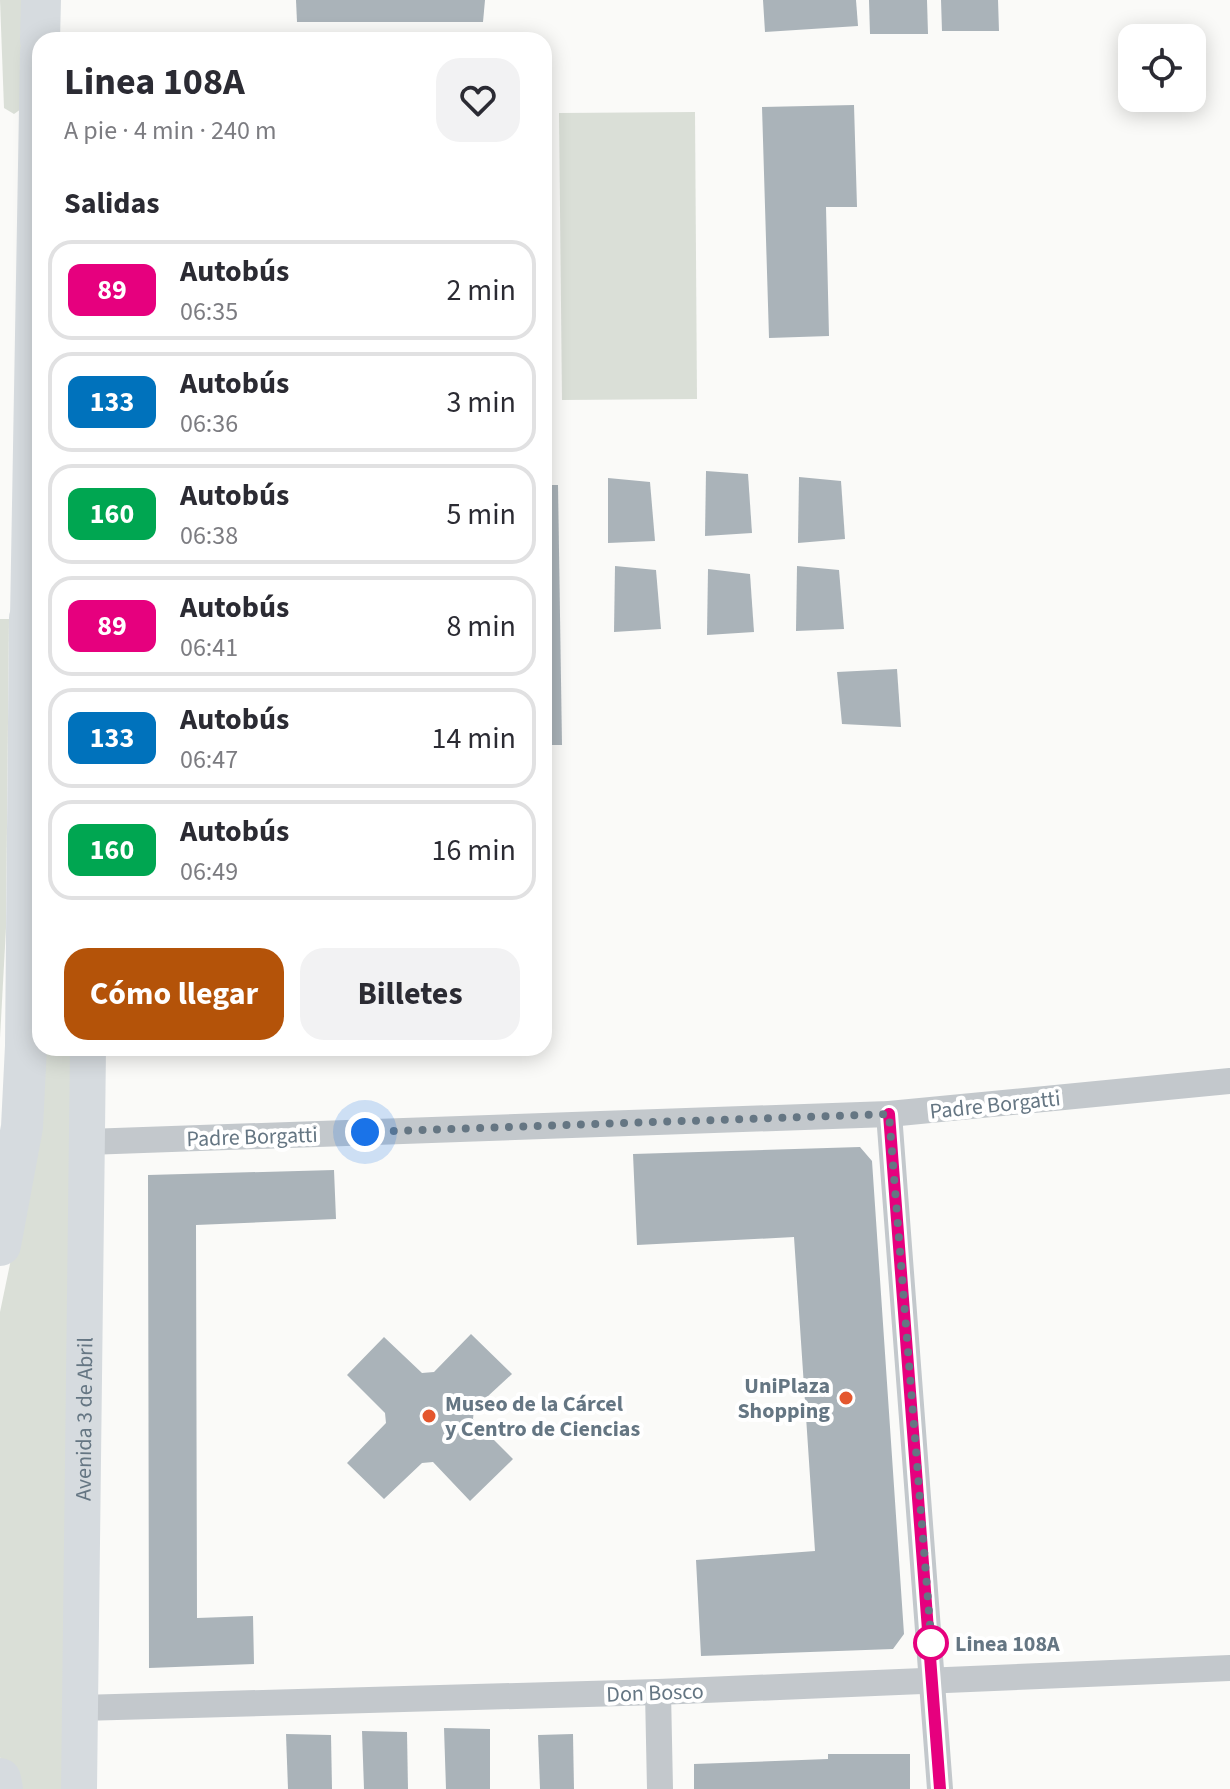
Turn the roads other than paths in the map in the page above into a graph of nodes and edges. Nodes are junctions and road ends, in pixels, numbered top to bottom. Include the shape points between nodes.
1 (41, 0) edge
2 (40, 32) edge
3 (32, 505) edge
4 (30, 618) junction
5 (32, 627) edge
6 (88, 1056) edge
7 (1230, 1081) edge
8 (889, 1114) junction
9 (87, 1142) junction
10 (0, 1245) edge
11 (1230, 1668) edge
12 (935, 1682) junction
13 (658, 1692) junction
14 (80, 1708) junction
15 (0, 1779) edge
16 (2, 1789) edge
17 (79, 1789) edge
18 (660, 1789) edge
19 (940, 1789) edge

1 - 2 main road
3 - 4 main road
4 - 5 main road
4 - 10 highway via 26,1046 22,1127
6 - 9 main road, Avenida 3 de Abril
7 - 8 street, Padre Borgatti
8 - 9 street, Padre Borgatti
8 - 12 street
9 - 14 main road, Avenida 3 de Abril
11 - 12 street, Don Bosco
12 - 13 street, Don Bosco
12 - 19 street
13 - 14 street, Don Bosco
13 - 18 street
14 - 17 main road, Avenida 3 de Abril
15 - 16 highway

